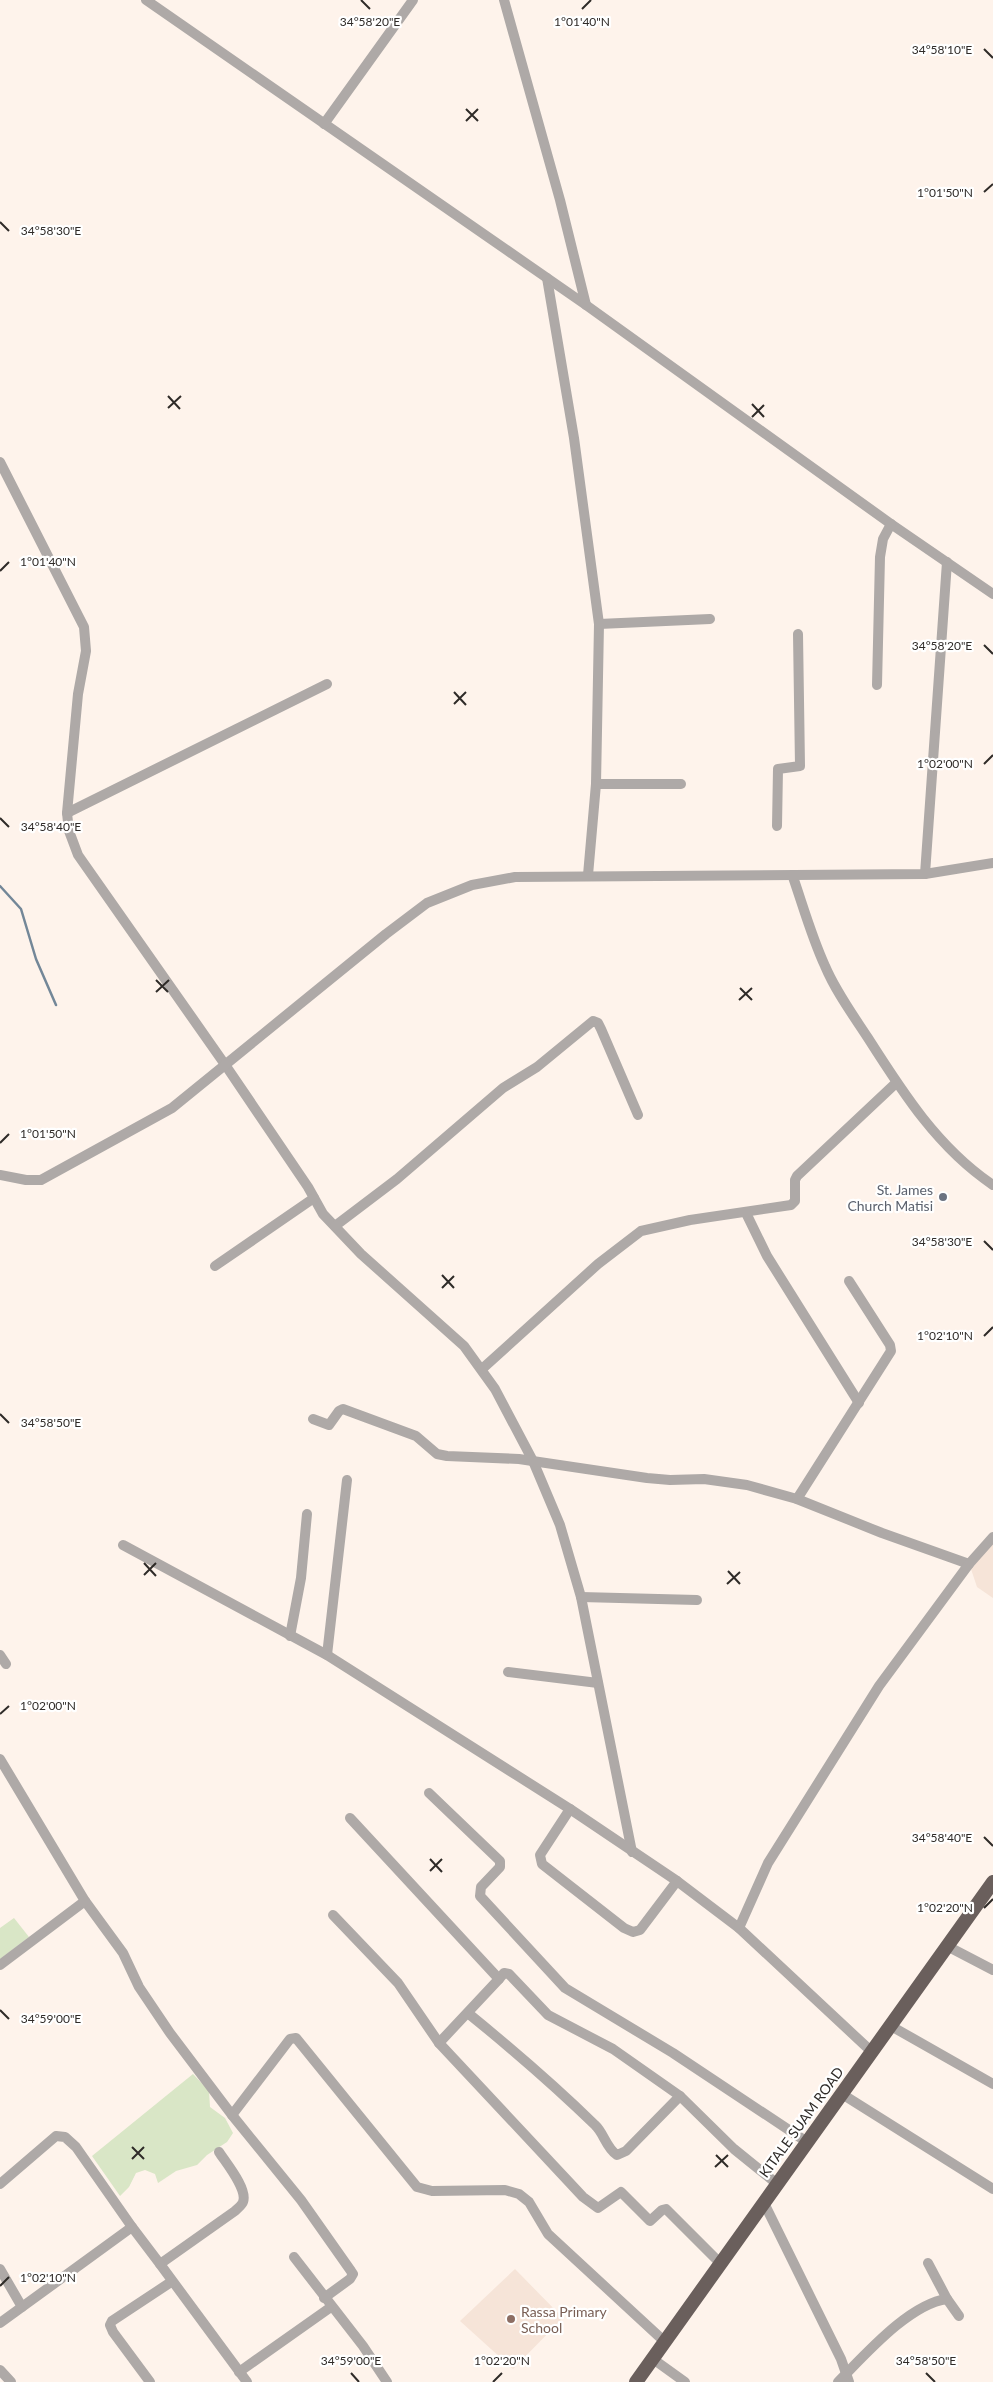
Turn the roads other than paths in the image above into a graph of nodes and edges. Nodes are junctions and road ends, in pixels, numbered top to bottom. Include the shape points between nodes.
1 (146, 0) edge
2 (413, 0) edge
3 (504, 0) edge
4 (324, 124) junction
5 (546, 278) junction
6 (586, 305) junction
7 (0, 462) edge
8 (891, 524) junction
9 (946, 562) junction
10 (993, 594) edge
11 (710, 619) dead end
12 (600, 624) junction
13 (798, 634) dead end
14 (327, 684) dead end
15 (876, 685) dead end
16 (596, 784) junction
17 (681, 784) dead end
18 (67, 813) junction
19 (777, 826) dead end
20 (993, 863) edge
21 (925, 874) junction
22 (588, 876) junction
23 (793, 877) junction
24 (226, 1066) junction
25 (896, 1083) junction
26 (638, 1115) dead end
27 (0, 1175) edge
28 (993, 1185) edge
29 (314, 1198) junction
30 (746, 1213) junction
31 (335, 1226) junction
32 (215, 1266) dead end
33 (850, 1280) dead end
34 (482, 1369) junction
35 (859, 1403) junction
36 (312, 1419) dead end
37 (533, 1461) junction
38 (347, 1480) dead end
39 (797, 1499) junction
40 (307, 1514) dead end
41 (993, 1537) edge
42 (123, 1544) dead end
43 (969, 1564) junction
44 (581, 1597) junction
45 (697, 1600) dead end
46 (290, 1636) junction
47 (327, 1655) junction
48 (508, 1672) dead end
49 (598, 1683) junction
50 (0, 1759) edge
51 (429, 1793) dead end
52 (570, 1809) junction
53 (350, 1818) dead end
54 (632, 1852) junction
55 (677, 1881) junction
56 (993, 1882) edge
57 (85, 1901) junction
58 (333, 1916) dead end
59 (739, 1928) junction
60 (947, 1946) junction
61 (0, 1965) edge
62 (993, 1970) edge
63 (499, 1979) junction
64 (468, 2014) junction
65 (891, 2026) junction
66 (439, 2043) junction
67 (872, 2052) junction
68 (993, 2084) edge
69 (842, 2094) junction
70 (680, 2096) junction
71 (232, 2116) junction
72 (807, 2142) junction
73 (218, 2152) dead end
74 (776, 2183) junction
75 (0, 2184) edge
76 (993, 2188) edge
77 (764, 2203) junction
78 (132, 2227) junction
79 (294, 2257) dead end
80 (928, 2263) dead end
81 (160, 2264) junction
82 (721, 2264) junction
83 (0, 2269) edge
84 (171, 2282) junction
85 (324, 2298) junction
86 (947, 2298) junction
87 (22, 2308) junction
88 (331, 2308) junction
89 (958, 2316) dead end
90 (0, 2323) edge
91 (665, 2342) junction
92 (653, 2359) junction
93 (0, 2370) edge
94 (239, 2372) junction
95 (848, 2378) edge
96 (10, 2382) edge
97 (150, 2382) edge
98 (247, 2382) edge
99 (387, 2382) edge
100 (636, 2382) edge
101 (684, 2382) edge
102 (838, 2382) edge

1 - 4 street
2 - 4 street
3 - 6 street
4 - 5 street
5 - 6 street
5 - 12 street via 574,438
6 - 8 street
7 - 18 street via 84,626 86,651 78,694
8 - 9 street
8 - 15 street via 883,539 880,557
9 - 10 street
9 - 21 street
11 - 12 street
12 - 16 street
13 - 19 street via 800,766 778,769
14 - 18 street
16 - 17 street
16 - 22 street
18 - 24 street via 69,832 78,855
20 - 21 street
21 - 23 street
22 - 23 street
22 - 24 street via 515,877 472,885 427,903
23 - 25 street via 826,968
24 - 27 street via 172,1108 41,1180
24 - 29 street
25 - 28 street via 956,1155
25 - 30 street via 797,1176 793,1203
26 - 31 street via 601,1029 593,1021 537,1067 503,1088 398,1179
29 - 31 street
29 - 32 street
30 - 34 street via 690,1220 641,1231 598,1264
30 - 35 street via 767,1256
31 - 34 street via 361,1254 464,1346
33 - 35 street via 891,1351
34 - 37 street
35 - 39 street
36 - 37 street via 329,1425 344,1409 416,1436 437,1454
37 - 39 street via 647,1478 736,1483
37 - 44 street via 560,1526
38 - 47 street
39 - 43 street
40 - 46 street via 301,1578
41 - 43 street
42 - 46 street
43 - 59 street via 879,1686 824,1772 768,1863
44 - 45 street
44 - 49 street
46 - 47 street
47 - 52 street
48 - 49 street
49 - 54 street
50 - 57 street
51 - 72 street via 500,1861 500,1867 481,1887 480,1896 562,1985 673,2053
52 - 54 street
52 - 55 street via 540,1855 542,1864 624,1928 633,1932 640,1930
53 - 63 street
54 - 55 street
55 - 59 street
56 - 60 highway, KITALE SUAM ROAD
57 - 61 street
57 - 71 street via 123,1953 139,1987 170,2033
58 - 66 street via 398,1983
59 - 67 street
60 - 62 street
60 - 65 highway, KITALE SUAM ROAD
63 - 64 street
63 - 70 street via 504,1973 509,1974 548,2015 613,2049
64 - 66 street
64 - 70 street via 524,2059 597,2127 617,2155 626,2151
65 - 67 highway, KITALE SUAM ROAD
65 - 68 street
66 - 82 street via 596,2208 619,2192 650,2221 666,2209
67 - 69 highway, KITALE SUAM ROAD
69 - 72 highway, KITALE SUAM ROAD
69 - 76 street
70 - 74 street via 734,2149
71 - 85 street via 301,2200 353,2274 350,2280
71 - 91 street via 290,2039 296,2038 417,2187 432,2191 499,2190 519,2194 529,2202 548,2234
72 - 74 highway, KITALE SUAM ROAD
73 - 81 street via 239,2183 243,2203
74 - 77 highway, KITALE SUAM ROAD
75 - 78 street via 56,2136 64,2136 76,2147
77 - 82 highway, KITALE SUAM ROAD
77 - 95 street
78 - 81 street
78 - 87 street
79 - 85 street
80 - 86 street
81 - 84 street
82 - 91 highway, KITALE SUAM ROAD
83 - 87 street
84 - 94 street
84 - 97 street via 110,2325
85 - 88 street
86 - 89 street
86 - 95 street via 934,2300 911,2313
87 - 90 street
88 - 94 street
88 - 99 street via 363,2346
91 - 92 highway, KITALE SUAM ROAD
92 - 100 highway, KITALE SUAM ROAD
92 - 101 street
93 - 96 street
94 - 98 street
95 - 102 street

